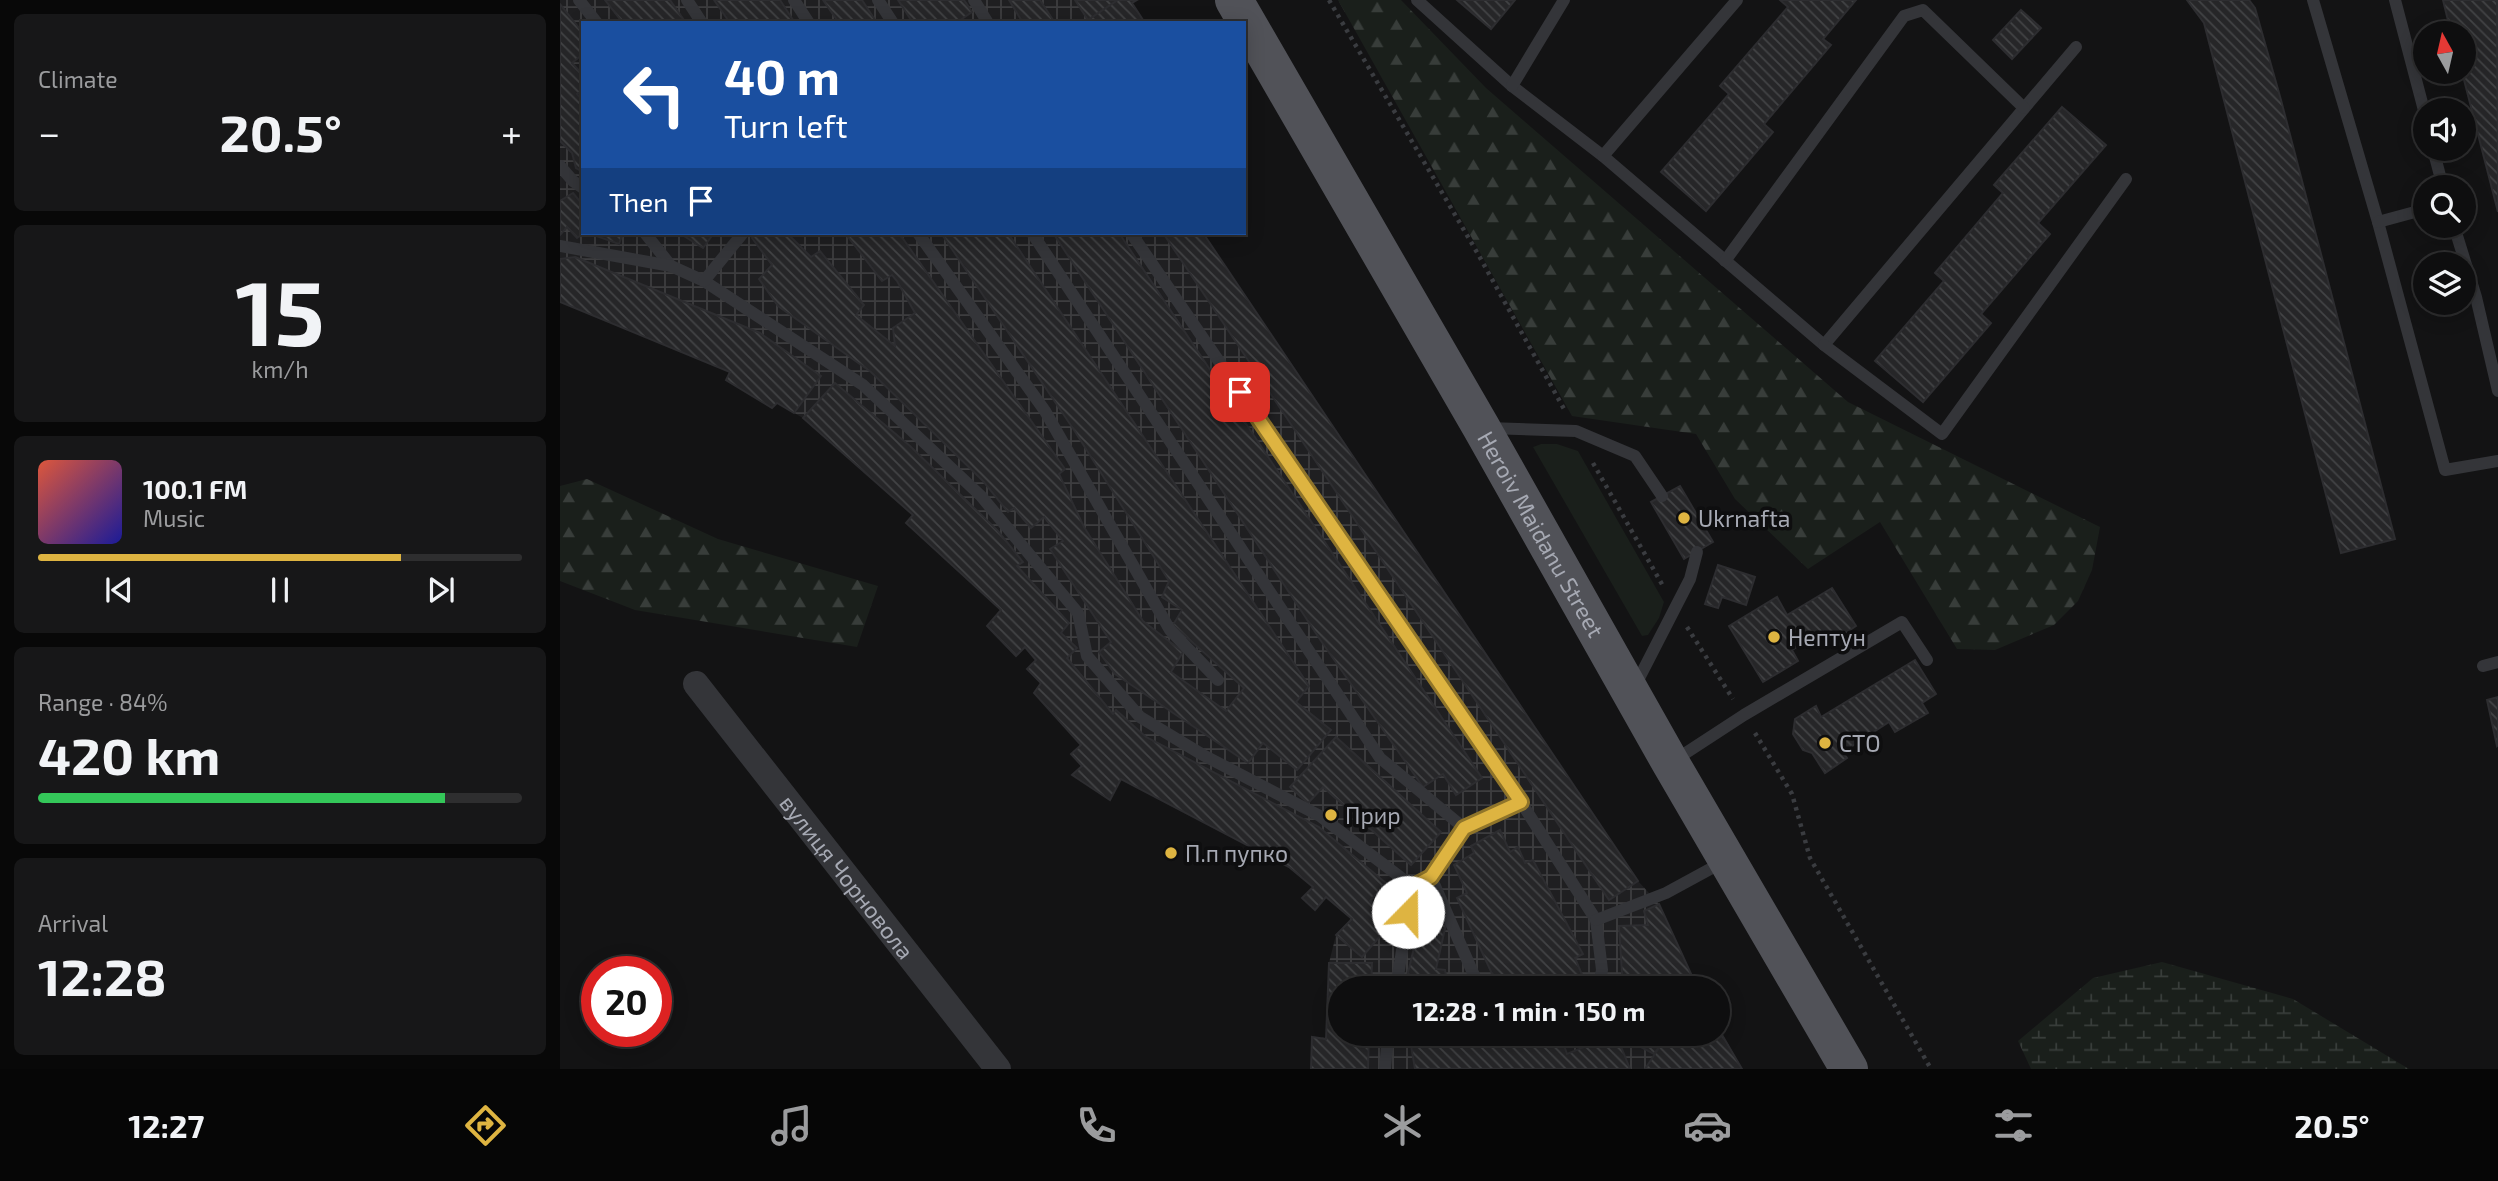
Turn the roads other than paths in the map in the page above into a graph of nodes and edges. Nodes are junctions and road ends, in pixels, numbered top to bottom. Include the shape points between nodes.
1 (579, 0) edge
2 (687, 0) edge
3 (794, 0) edge
4 (877, 0) edge
5 (974, 0) edge
6 (1234, 0) edge
7 (1417, 0) edge
8 (1564, 0) edge
9 (1737, 0) edge
10 (2314, 0) edge
11 (2395, 0) edge
12 (595, 21) edge
13 (701, 21) edge
14 (808, 21) edge
15 (892, 21) edge
16 (987, 21) edge
17 (1243, 21) edge
18 (1249, 37) edge
19 (2076, 47) dead end
20 (1512, 86) junction
21 (2421, 98) edge
22 (2024, 108) junction
23 (1603, 156) junction
24 (560, 166) edge
25 (2126, 179) dead end
26 (581, 187) edge
27 (2413, 213) edge
28 (2378, 222) junction
29 (647, 235) edge
30 (741, 235) edge
31 (919, 235) edge
32 (1033, 235) edge
33 (1132, 235) edge
34 (2458, 238) edge
35 (560, 246) edge
36 (1726, 261) junction
37 (671, 266) junction
38 (704, 281) junction
39 (1824, 345) junction
40 (2498, 391) edge
41 (1481, 427) junction
42 (2498, 461) edge
43 (1662, 496) dead end
44 (1697, 552) dead end
45 (1927, 660) dead end
46 (2498, 662) edge
47 (2483, 666) dead end
48 (1219, 680) dead end
49 (696, 684) dead end
50 (1631, 692) junction
51 (1670, 762) junction
52 (1521, 802) junction
53 (1464, 828) junction
54 (1727, 860) junction
55 (1431, 877) junction
56 (1412, 887) junction
57 (1596, 920) junction
58 (1398, 976) edge
59 (1474, 976) edge
60 (1601, 976) edge
61 (1387, 1046) edge
62 (998, 1069) edge
63 (1385, 1069) edge
64 (1849, 1069) edge

1 - 12 lane
2 - 13 lane
3 - 14 lane
4 - 15 lane
5 - 16 lane
6 - 17 main road, Heroiv Maidanu Street
7 - 20 lane
8 - 20 lane
9 - 23 lane
10 - 28 lane
11 - 21 lane
18 - 41 main road, Heroiv Maidanu Street
19 - 22 lane
20 - 23 lane
22 - 36 lane via 1923,10 1904,16
22 - 39 lane
23 - 36 lane
24 - 26 lane
25 - 39 lane via 1942,433
27 - 28 lane
28 - 42 lane via 2445,470
29 - 37 lane
30 - 38 lane
31 - 48 lane via 1045,411 1170,630
32 - 53 lane via 1380,758
33 - 52 lane
34 - 40 lane
35 - 37 lane
36 - 39 lane
37 - 38 lane
38 - 56 lane via 863,385 981,496 1078,613 1087,656 1140,717 1320,816
41 - 43 lane via 1576,431 1635,456
41 - 50 main road, Heroiv Maidanu Street
44 - 50 lane via 1689,579
45 - 51 lane via 1902,622
46 - 47 lane
49 - 62 street, вулиця Чорновола
50 - 51 main road, Heroiv Maidanu Street
51 - 54 main road, Heroiv Maidanu Street
52 - 53 lane
52 - 57 lane
53 - 55 lane
54 - 57 lane via 1666,893
54 - 64 main road, Heroiv Maidanu Street
55 - 56 lane
55 - 59 lane
56 - 58 lane
57 - 60 lane
61 - 63 lane

